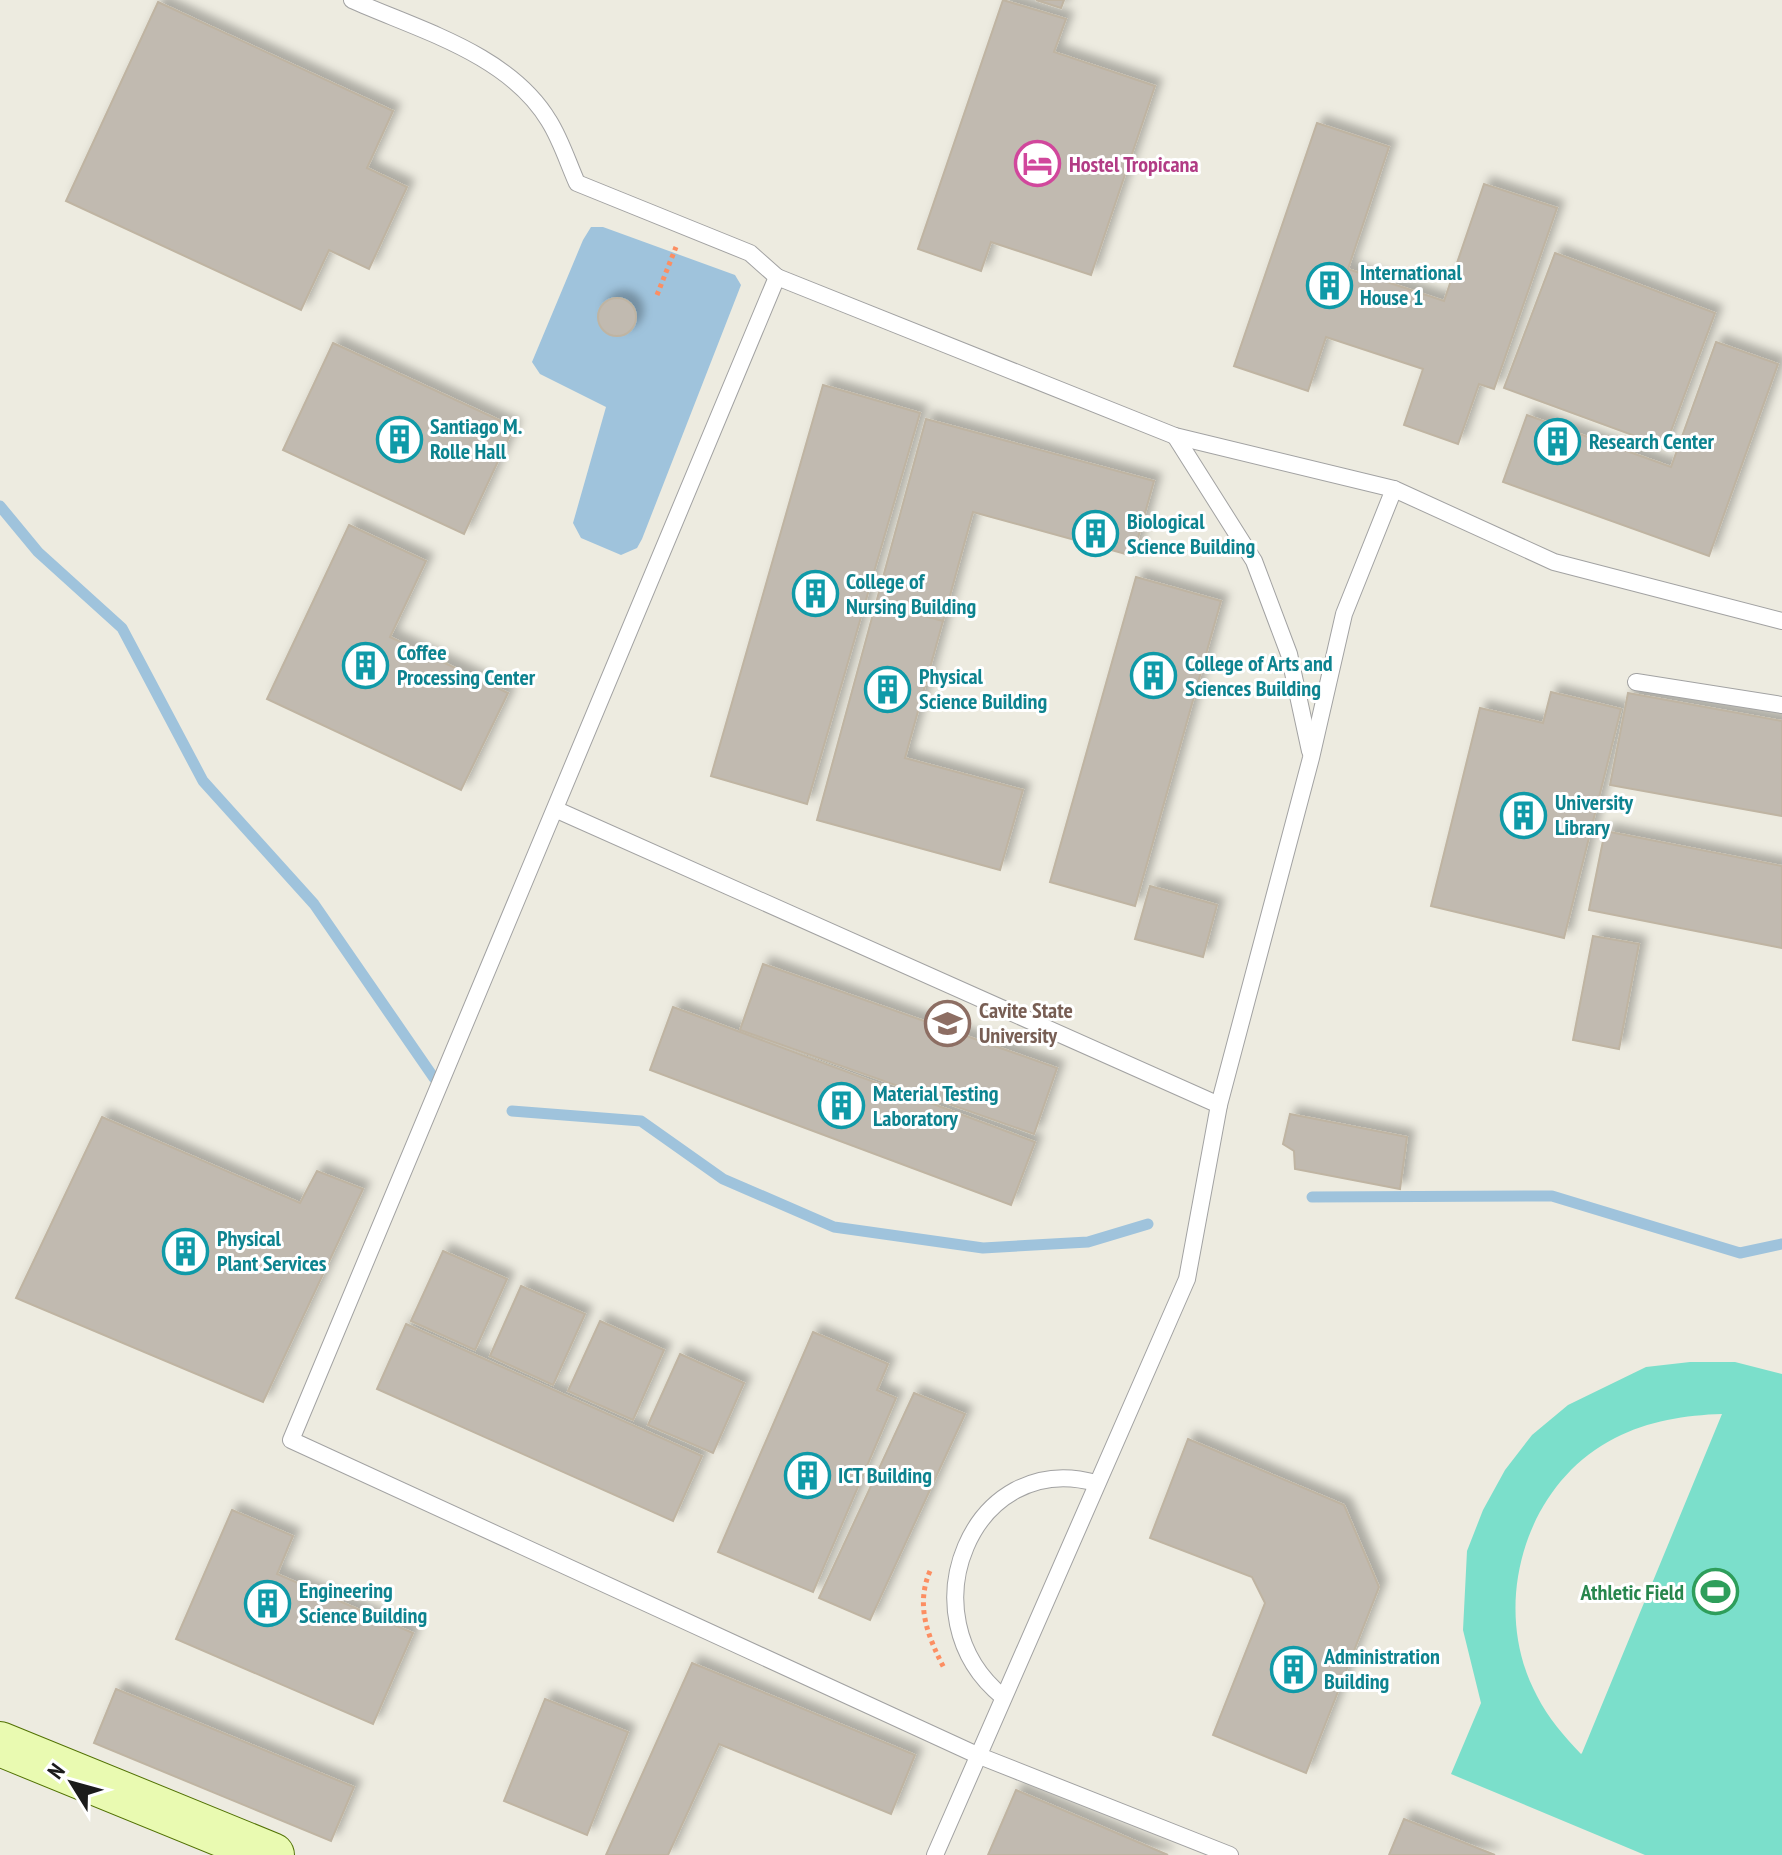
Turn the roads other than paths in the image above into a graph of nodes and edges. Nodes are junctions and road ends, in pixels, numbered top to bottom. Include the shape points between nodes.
1 (352, 0) edge
2 (777, 277) junction
3 (1175, 436) junction
4 (1394, 489) junction
5 (1782, 621) edge
6 (1636, 682) dead end
7 (1782, 705) edge
8 (1311, 758) junction
9 (557, 810) junction
10 (1219, 1105) junction
11 (1096, 1483) junction
12 (1003, 1697) junction
13 (0, 1744) edge
14 (977, 1755) junction
15 (272, 1855) edge
16 (935, 1855) edge
17 (1230, 1855) edge

1 - 2 lane via 481,58 536,103 577,183 750,253
2 - 3 lane
2 - 9 lane
3 - 4 lane
3 - 8 lane via 1254,561 1289,654
4 - 5 lane via 1554,562
4 - 8 lane via 1344,614
6 - 7 lane
8 - 10 lane
9 - 10 lane
9 - 14 lane via 291,1440
10 - 11 lane via 1187,1279
11 - 12 lane
11 - 12 lane via 1073,1476 1024,1488 986,1516 961,1557 954,1602 959,1636 973,1667
12 - 14 lane
13 - 15 street
14 - 16 lane
14 - 17 lane

